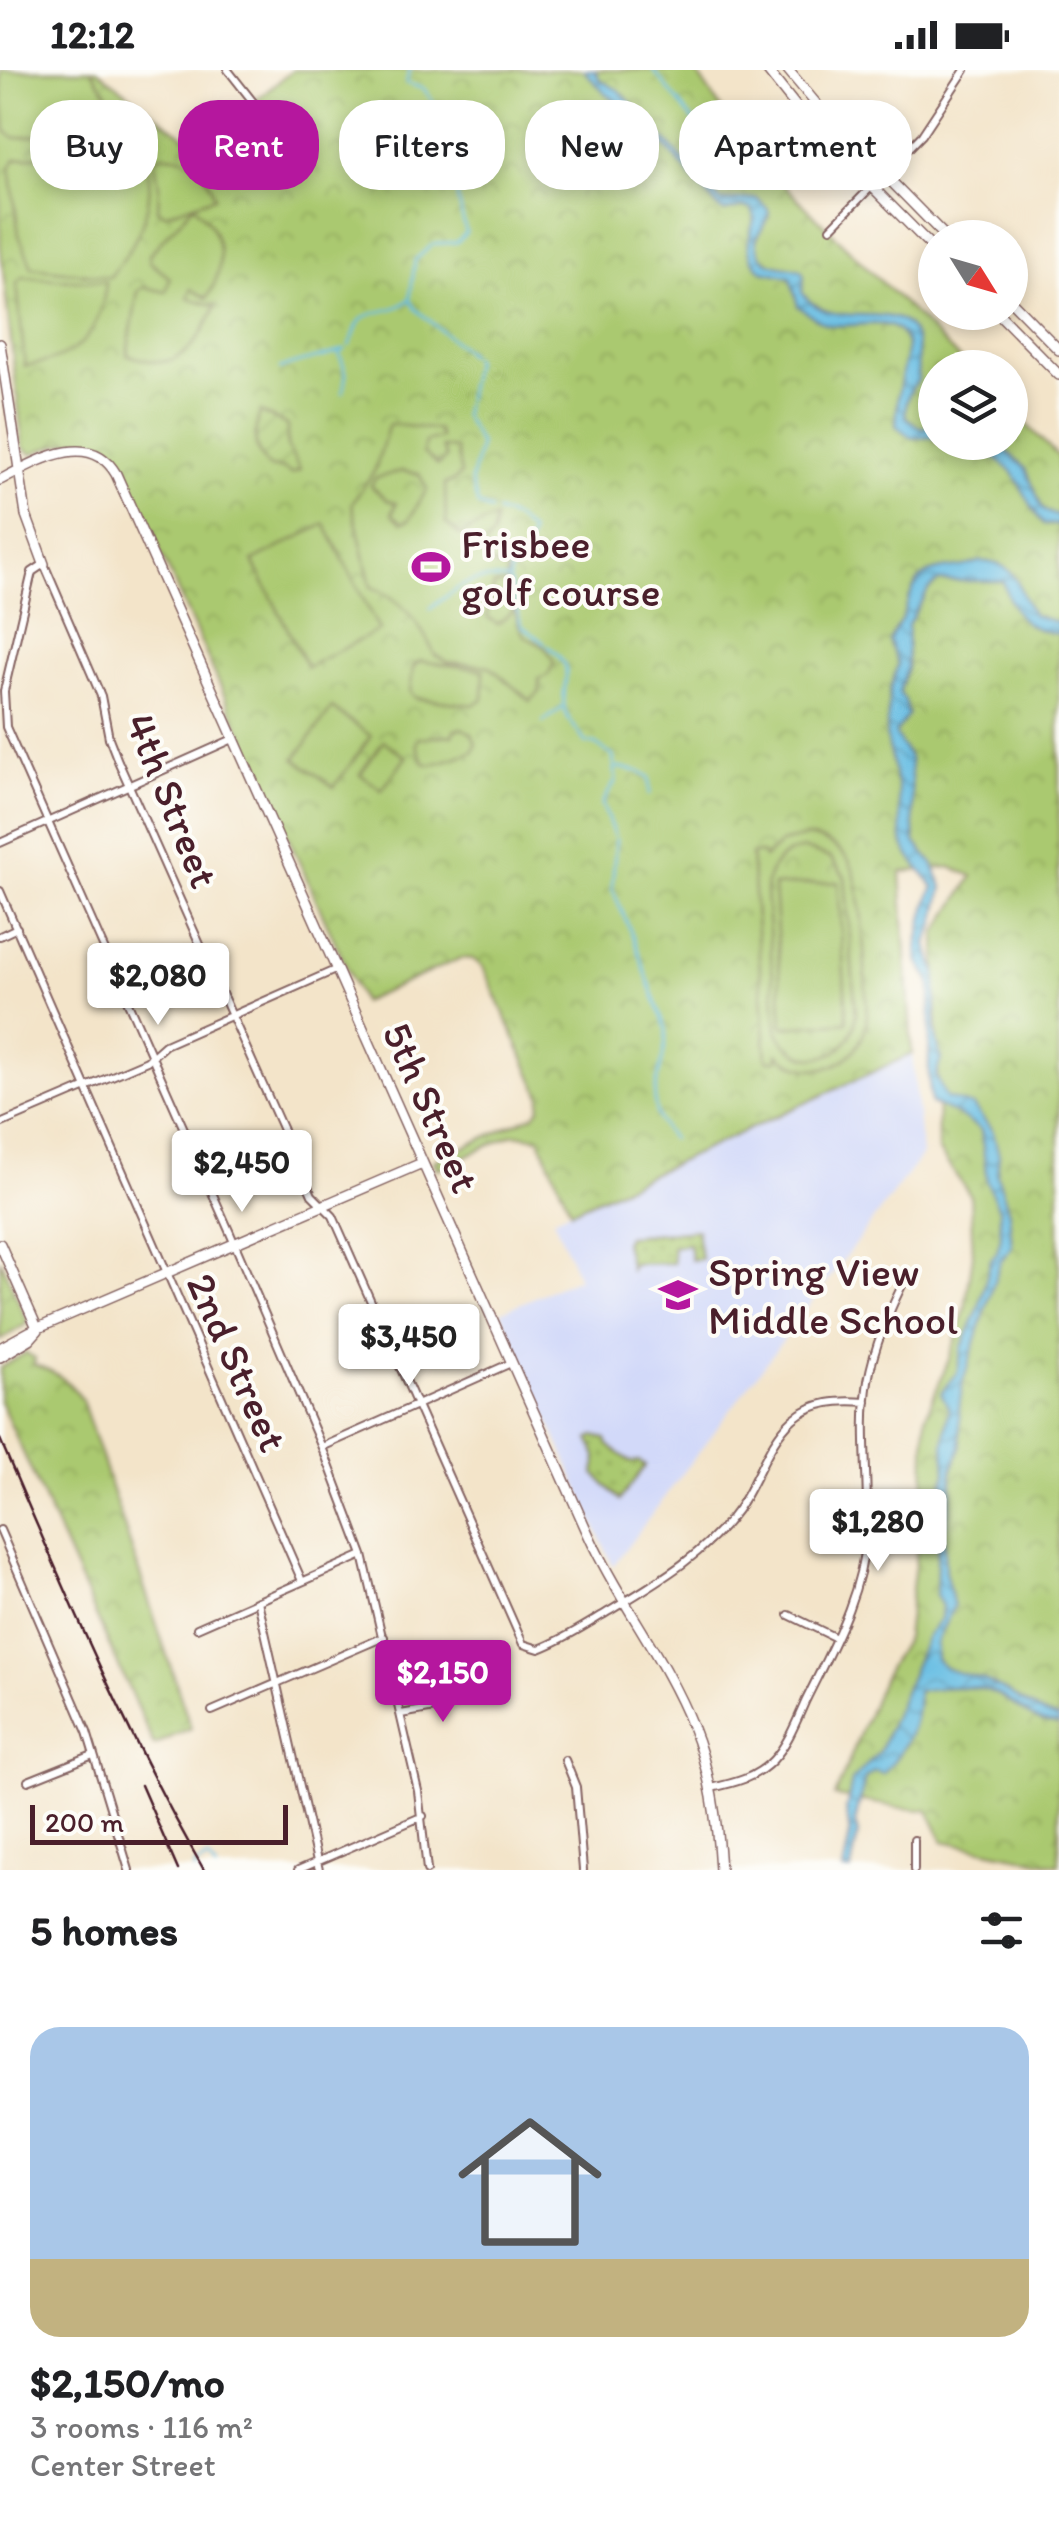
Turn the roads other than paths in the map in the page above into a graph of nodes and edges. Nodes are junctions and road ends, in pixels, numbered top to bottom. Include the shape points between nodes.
1 (228, 70) edge
2 (767, 70) edge
3 (788, 70) edge
4 (964, 70) edge
5 (252, 100) edge
6 (790, 100) edge
7 (812, 100) edge
8 (912, 146) edge
9 (869, 190) edge
10 (875, 190) edge
11 (901, 190) edge
12 (930, 220) edge
13 (831, 228) dead end
14 (918, 233) edge
15 (1028, 318) edge
16 (1015, 330) edge
17 (0, 344) edge
18 (1059, 350) edge
19 (1059, 375) edge
20 (18, 471) junction
21 (0, 480) edge
22 (44, 564) junction
23 (234, 739) junction
24 (129, 786) junction
25 (49, 821) junction
26 (0, 843) edge
27 (0, 891) edge
28 (17, 928) junction
29 (0, 936) edge
30 (334, 970) junction
31 (230, 1016) junction
32 (153, 1054) junction
33 (86, 1087) junction
34 (0, 1124) edge
35 (422, 1163) junction
36 (321, 1206) junction
37 (234, 1243) junction
38 (0, 1244) edge
39 (166, 1272) junction
40 (908, 1274) dead end
41 (38, 1330) junction
42 (0, 1348) edge
43 (0, 1358) edge
44 (511, 1363) junction
45 (866, 1402) junction
46 (417, 1405) junction
47 (322, 1447) junction
48 (0, 1530) edge
49 (363, 1555) junction
50 (302, 1581) junction
51 (258, 1601) junction
52 (622, 1603) junction
53 (789, 1614) dead end
54 (197, 1628) dead end
55 (384, 1638) junction
56 (836, 1638) junction
57 (276, 1683) junction
58 (479, 1700) dead end
59 (212, 1711) dead end
60 (401, 1714) junction
61 (93, 1755) junction
62 (565, 1760) dead end
63 (28, 1781) dead end
64 (711, 1788) junction
65 (422, 1816) junction
66 (914, 1840) dead end
67 (318, 1866) edge
68 (129, 1870) edge
69 (298, 1870) edge
70 (428, 1870) edge
71 (584, 1870) edge
72 (720, 1870) edge
73 (914, 1870) edge

1 - 5 street
2 - 6 street
3 - 7 street
4 - 8 street
9 - 13 street
10 - 14 street
11 - 12 street
15 - 18 street
16 - 19 street
17 - 20 street
20 - 21 street, 5th Street
20 - 22 street
20 - 23 street, 5th Street via 72,450 89,450 107,461
22 - 24 street, 4th Street via 101,696
22 - 25 street via 30,574 3,701 10,736
23 - 24 street
23 - 30 street, 5th Street
24 - 25 street
24 - 31 street, 4th Street
25 - 26 street
25 - 32 street
27 - 28 street, 2nd Street
28 - 29 street
28 - 33 street, 2nd Street
30 - 31 street
30 - 35 street, 5th Street
31 - 32 street
31 - 36 street, 4th Street
32 - 33 street
32 - 37 street
33 - 34 street
33 - 39 street, 2nd Street
35 - 36 street
35 - 44 street, 5th Street
36 - 37 street
36 - 46 street, 4th Street via 334,1216
37 - 39 street
37 - 47 street
38 - 41 street
39 - 41 street
39 - 50 street, 2nd Street
40 - 45 street via 879,1340
41 - 42 street
41 - 43 street
44 - 46 street
44 - 52 street, 5th Street
45 - 52 street via 822,1404 794,1419 720,1532
45 - 56 street via 864,1554
46 - 47 street
46 - 52 street, 4th Street via 519,1636 531,1649
47 - 49 street
48 - 61 street
49 - 50 street
49 - 55 street
50 - 51 street
51 - 54 street
51 - 57 street
52 - 64 street, 5th Street via 683,1705
53 - 56 street
55 - 57 street
55 - 60 street
56 - 64 street via 773,1760 752,1776
57 - 59 street
57 - 67 street
58 - 60 street
60 - 65 street
61 - 63 street
61 - 68 street
62 - 71 street via 576,1788
64 - 72 street, 5th Street
65 - 67 street
65 - 70 street
66 - 73 street
67 - 69 street

